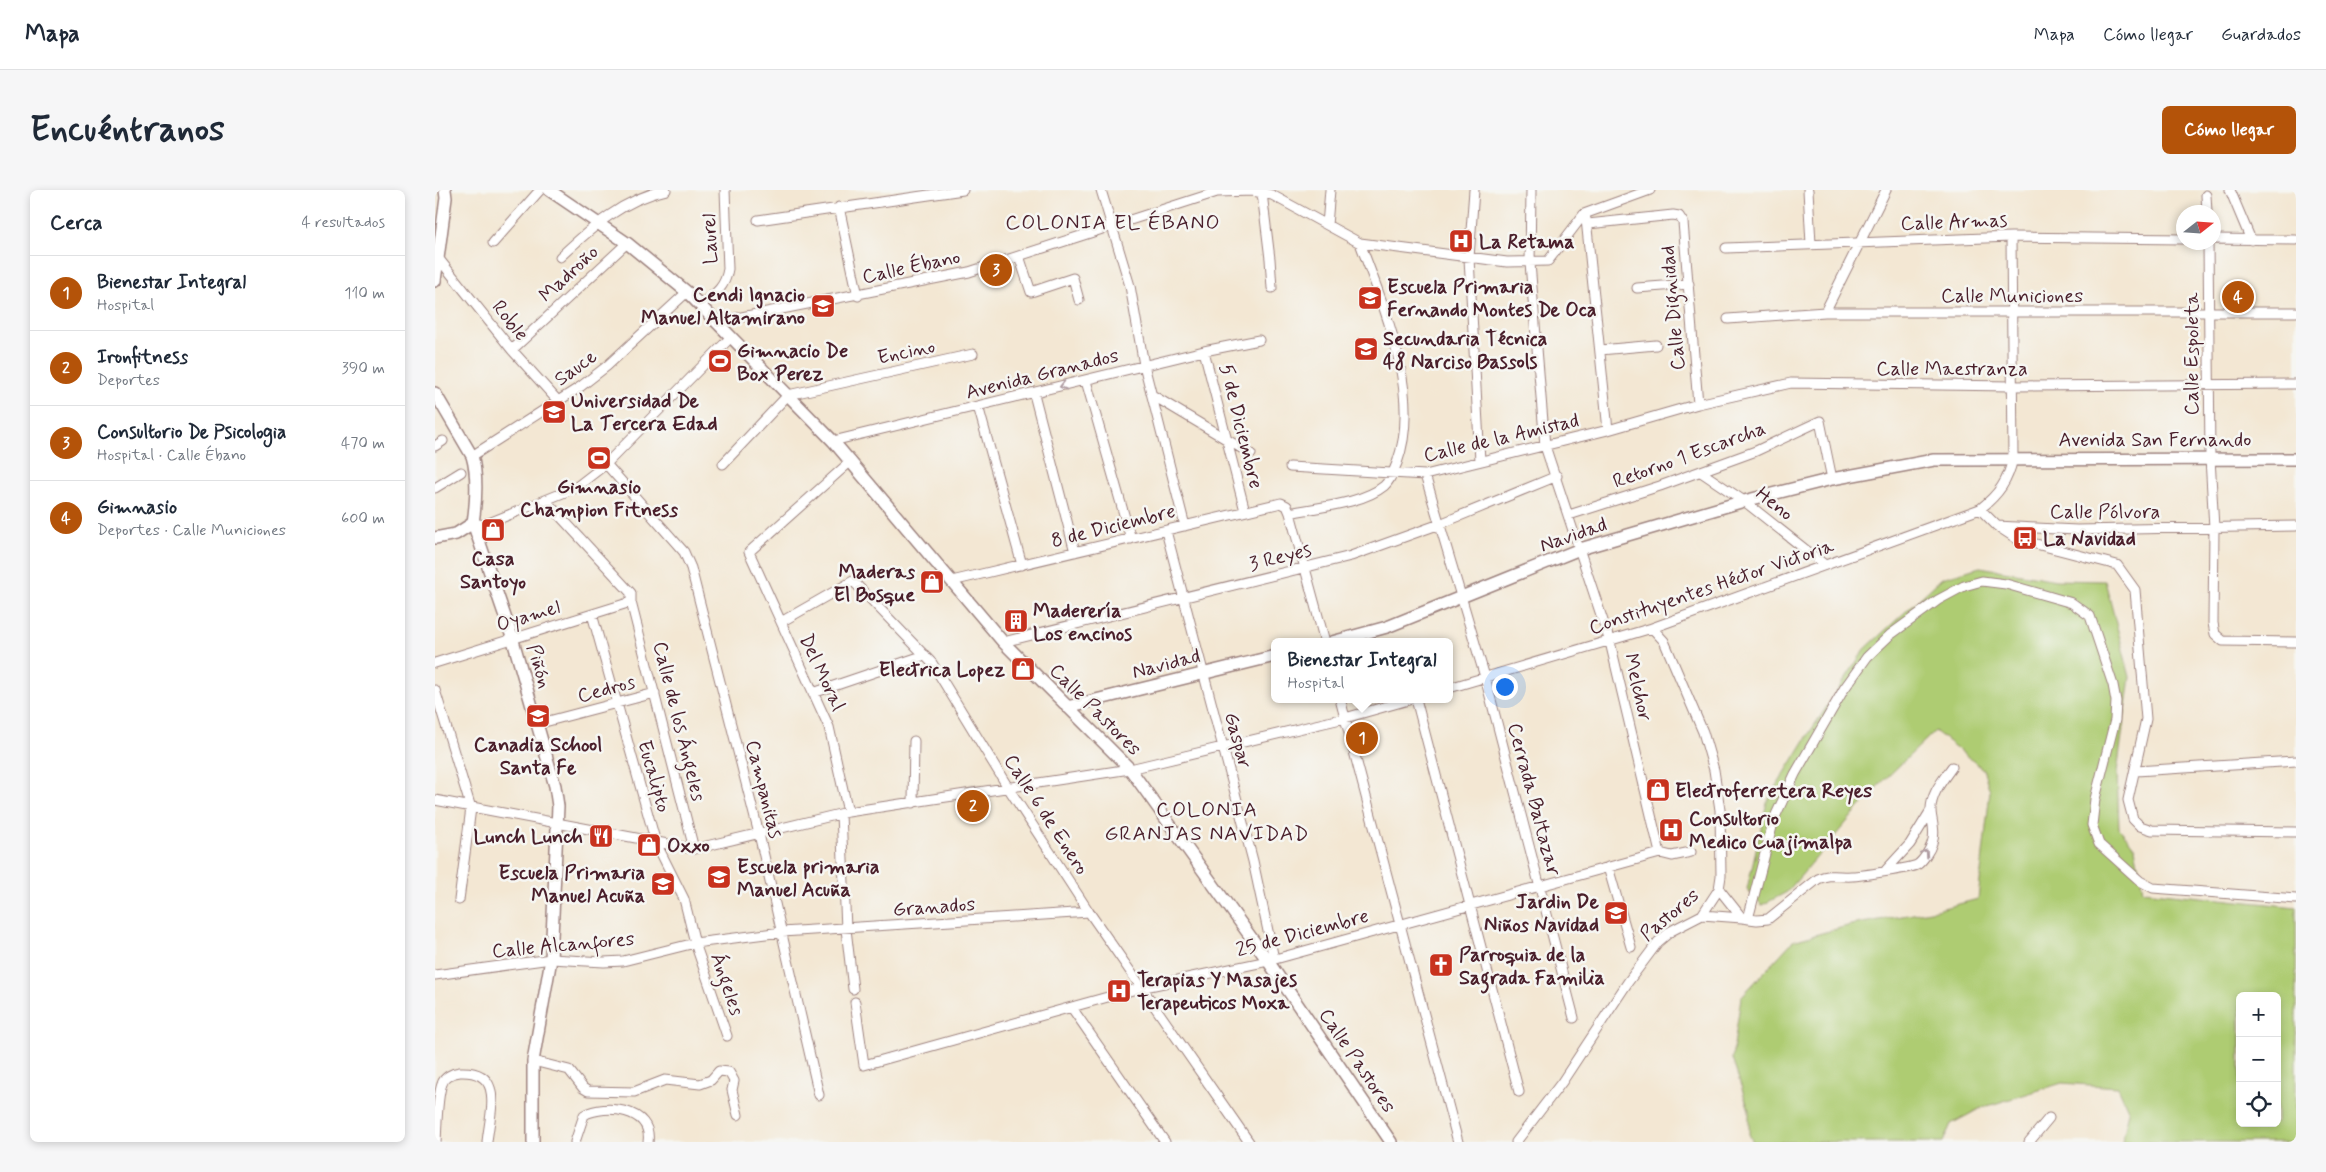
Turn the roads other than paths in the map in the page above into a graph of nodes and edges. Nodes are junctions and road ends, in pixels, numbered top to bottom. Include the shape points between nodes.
1 (445, 190) edge
2 (540, 190) edge
3 (549, 190) edge
4 (666, 190) edge
5 (725, 190) edge
6 (963, 190) edge
7 (1101, 190) edge
8 (1330, 190) edge
9 (1474, 190) edge
10 (1531, 190) edge
11 (1650, 190) edge
12 (1808, 190) edge
13 (1886, 190) edge
14 (2230, 190) edge
15 (1262, 193) junction
16 (2206, 195) dead end
17 (2207, 205) edge
18 (839, 207) junction
19 (1585, 214) junction
20 (758, 220) dead end
21 (597, 223) junction
22 (1588, 224) junction
23 (1327, 225) junction
24 (1113, 226) junction
25 (2011, 237) junction
26 (2176, 239) edge
27 (2221, 239) edge
28 (2251, 240) junction
29 (2296, 240) edge
30 (1861, 242) junction
31 (493, 243) dead end
32 (627, 243) junction
33 (1360, 243) junction
34 (1811, 244) junction
35 (1727, 248) dead end
36 (2208, 250) edge
37 (1019, 256) junction
38 (560, 257) dead end
39 (1469, 258) junction
40 (439, 259) junction
41 (1530, 263) junction
42 (435, 277) edge
43 (1689, 284) junction
44 (1272, 288) dead end
45 (1637, 288) dead end
46 (687, 292) junction
47 (858, 296) junction
48 (1079, 300) dead end
49 (700, 305) junction
50 (1825, 312) junction
51 (2296, 312) edge
52 (2011, 313) junction
53 (2208, 313) junction
54 (1728, 318) dead end
55 (716, 322) junction
56 (730, 338) junction
57 (1259, 340) dead end
58 (1656, 345) dead end
59 (512, 350) junction
60 (1601, 350) junction
61 (1204, 351) junction
62 (973, 354) dead end
63 (1144, 366) junction
64 (1086, 381) junction
65 (2209, 384) junction
66 (2296, 384) edge
67 (2012, 386) junction
68 (435, 393) edge
69 (1033, 394) junction
70 (788, 395) junction
71 (1152, 395) junction
72 (558, 401) junction
73 (1698, 404) junction
74 (978, 406) junction
75 (1608, 430) junction
76 (1226, 439) junction
77 (833, 441) junction
78 (1545, 446) junction
79 (1251, 454) dead end
80 (472, 456) junction
81 (2013, 458) junction
82 (2210, 458) junction
83 (2296, 458) edge
84 (851, 461) junction
85 (1480, 461) junction
86 (606, 464) junction
87 (723, 464) dead end
88 (1290, 466) dead end
89 (461, 472) dead end
90 (1393, 472) junction
91 (1701, 472) junction
92 (1425, 475) junction
93 (1557, 476) junction
94 (1832, 479) junction
95 (435, 488) edge
96 (546, 501) junction
97 (1744, 501) junction
98 (1980, 509) junction
99 (1245, 511) junction
100 (1290, 513) junction
101 (1569, 514) junction
102 (473, 523) junction
103 (1440, 524) junction
104 (1185, 526) junction
105 (1997, 526) junction
106 (2296, 526) edge
107 (2214, 528) junction
108 (1166, 531) junction
109 (435, 538) edge
110 (1131, 539) junction
111 (1580, 549) junction
112 (1075, 552) junction
113 (1023, 565) junction
114 (1825, 565) junction
115 (1305, 567) junction
116 (952, 581) junction
117 (1185, 597) junction
118 (1463, 597) junction
119 (631, 602) junction
120 (592, 614) junction
121 (781, 622) junction
122 (1652, 628) junction
123 (512, 637) junction
124 (1324, 638) edge
125 (1347, 638) edge
126 (1003, 642) junction
127 (1610, 642) junction
128 (2296, 642) edge
129 (925, 654) junction
130 (1271, 657) edge
131 (435, 662) edge
132 (1203, 673) junction
133 (1485, 677) junction
134 (1453, 687) edge
135 (435, 690) edge
136 (813, 692) junction
137 (655, 693) junction
138 (1342, 703) edge
139 (1399, 703) edge
140 (1415, 703) edge
141 (616, 704) junction
142 (1067, 707) junction
143 (1345, 718) junction
144 (537, 724) junction
145 (913, 741) dead end
146 (1222, 747) junction
147 (2296, 761) edge
148 (1951, 767) dead end
149 (1130, 769) junction
150 (2135, 771) junction
151 (1009, 789) junction
152 (435, 800) edge
153 (913, 803) junction
154 (471, 808) junction
155 (1931, 810) junction
156 (844, 813) junction
157 (557, 823) junction
158 (2296, 832) edge
159 (759, 834) junction
160 (656, 843) junction
161 (694, 849) junction
162 (1691, 852) dead end
163 (1660, 853) junction
164 (1608, 867) junction
165 (1886, 870) junction
166 (1539, 886) junction
167 (1719, 889) junction
168 (2296, 899) edge
169 (459, 900) dead end
170 (1471, 905) junction
171 (1089, 912) junction
172 (1702, 915) junction
173 (1745, 918) junction
174 (1399, 924) junction
175 (847, 929) junction
176 (782, 932) junction
177 (695, 943) junction
178 (1631, 947) dead end
179 (551, 959) junction
180 (1271, 960) junction
181 (435, 975) edge
182 (1140, 988) junction
183 (853, 989) dead end
184 (855, 1002) dead end
185 (1072, 1008) junction
186 (1574, 1018) dead end
187 (727, 1036) dead end
188 (533, 1061) junction
189 (1519, 1092) dead end
190 (819, 1095) dead end
191 (738, 1115) dead end
192 (2049, 1118) dead end
193 (436, 1142) edge
194 (487, 1142) edge
195 (533, 1142) edge
196 (575, 1142) edge
197 (648, 1142) edge
198 (1165, 1142) edge
199 (1249, 1142) edge
200 (1391, 1142) edge
201 (1458, 1142) edge
202 (1516, 1142) edge
203 (2029, 1142) edge

1 - 40 street
2 - 31 street
3 - 21 street, Calle Pastores
4 - 21 street via 633,201
5 - 49 street, Laurel via 727,278 720,290
6 - 18 street
7 - 24 street
8 - 23 street
9 - 39 street
10 - 41 street, Melchor
11 - 19 street
12 - 34 street
13 - 30 street
14 - 28 street
15 - 23 street, Calle Ébano via 1272,195
15 - 24 street, Calle Ébano via 1217,192
15 - 44 street
16 - 17 street
18 - 20 street
18 - 47 street
19 - 22 street
19 - 41 street via 1548,261
21 - 32 street, Calle Pastores
21 - 38 street
22 - 43 street, Calle Dignidad via 1679,216 1683,222
22 - 60 street
23 - 33 street, Calle Ébano
24 - 37 street, Calle Ébano
24 - 63 street via 1130,286
25 - 26 street, Calle Armas
25 - 30 street, Calle Armas
25 - 52 street
27 - 28 street
28 - 29 street
30 - 34 street, Calle Armas
30 - 50 street
32 - 46 street, Calle Pastores
32 - 59 street, Madroño
33 - 39 street
33 - 90 street via 1385,309 1402,384 1405,433
34 - 35 street, Calle Armas
36 - 53 street, Calle Espoleta
37 - 47 street, Calle Ébano via 969,272
37 - 48 street via 1031,292 1073,278
39 - 41 street
39 - 85 street
40 - 42 street
40 - 59 street, Roble
41 - 78 street, Melchor
43 - 45 street
43 - 73 street, Calle Dignidad
46 - 49 street, Calle Pastores
46 - 72 street, Sauce via 607,366
47 - 55 street, Calle Ébano
49 - 55 street, Calle Pastores
50 - 52 street, Calle Municiones
50 - 54 street, Calle Municiones
51 - 53 street, Calle Municiones
52 - 53 street, Calle Municiones
52 - 67 street
53 - 65 street, Calle Espoleta
55 - 56 street, Calle Pastores
56 - 70 street, Calle Pastores
56 - 86 street
57 - 61 street, Avenida Granados
58 - 60 street
59 - 72 street, Roble
60 - 75 street
61 - 63 street, Avenida Granados
61 - 76 street, 5 de Diciembre
62 - 70 street, Encino
63 - 64 street, Avenida Granados
63 - 71 street
64 -> 69 street, Avenida Granados
64 - 110 street
65 - 66 street, Calle Maestranza
65 - 67 street, Calle Maestranza
65 - 82 street, Calle Espoleta
67 - 73 street, Calle Maestranza via 1791,383
67 - 81 street
68 - 80 street
69 - 74 street, Avenida Granados
69 - 112 street
70 - 77 street, Calle Pastores
70 - 87 street
71 - 76 street
71 - 104 street
72 - 80 street, Sauce
73 - 75 street, Calle de la Amistad
74 - 77 street, Avenida Granados
74 - 113 street
75 - 78 street, Calle de la Amistad
76 - 79 street
76 - 99 street, 5 de Diciembre
77 - 84 street, Calle Pastores
78 - 85 street, Calle de la Amistad
78 - 93 street, Melchor
80 - 102 street
81 - 82 street, Avenida San Fernando
81 - 94 street, Avenida San Fernando via 1934,460
81 - 98 street via 2004,486
82 - 83 street, Avenida San Fernando
82 - 107 street, Calle Espoleta
84 - 116 street, Calle Pastores
84 - 121 street, Del Moral via 749,552
85 - 92 street, Calle de la Amistad
86 - 96 street via 575,488
86 - 159 street, Campanitas via 684,552 691,568
88 - 90 street, Calle de la Amistad
89 - 95 street
90 - 92 street, Calle de la Amistad
90 - 100 street via 1389,481 1375,492
91 - 94 street, Retorno 1 Escarcha via 1820,421
91 - 97 street, Heno
91 - 101 street, Retorno 1 Escarcha
92 - 103 street, Cerrada Baltazar
93 - 101 street, Melchor
93 - 103 street, 3 Reyes
94 - 97 street, Navidad
96 - 102 street via 484,525
96 - 119 street, Calle de los Ángeles via 628,588
97 - 111 street, Navidad
97 - 114 street, Heno
98 - 105 street
98 - 114 street, Constituyentes Héctor Victoria
99 - 100 street, 8 de Diciembre via 1281,503
99 - 104 street, 8 de Diciembre
100 - 115 street
101 - 111 street, Melchor
102 - 109 street via 456,534
102 - 123 street, Piñón
103 - 115 street, 3 Reyes via 1351,556
103 - 118 street, Cerrada Baltazar
104 - 108 street, 8 de Diciembre
105 - 107 street, Calle Pólvora via 2077,530
105 - 150 street via 2017,539 2117,565 2135,590 2146,719
106 - 107 street, Calle Pólvora
107 - 128 street, Calle Espoleta via 2215,634 2223,641
108 - 110 street, 8 de Diciembre
108 - 117 street, Gaspar
110 - 112 street, 8 de Diciembre
111 - 118 street, Navidad
111 - 127 street, Melchor
112 - 113 street, 8 de Diciembre
113 - 116 street, 8 de Diciembre
114 - 122 street, Constituyentes Héctor Victoria
115 - 117 street, 3 Reyes
115 - 124 street
116 - 126 street, Calle Pastores
117 - 126 street, 3 Reyes
117 - 132 street, Gaspar
118 - 125 street, Navidad via 1387,627
118 - 133 street, Cerrada Baltazar
119 - 120 street, Oyamel
119 - 137 street, Calle de los Ángeles
120 - 123 street, Oyamel
120 - 141 street, Eucalipto
121 - 129 street, Calle 6 de Enero via 853,581
121 - 136 street, Del Moral
122 - 127 street, Constituyentes Héctor Victoria
122 - 167 street, Pastores via 1664,641 1703,732 1715,770 1720,810
123 - 131 street, Oyamel
123 - 144 street, Piñón
126 - 142 street, Calle Pastores
127 - 133 street, Constituyentes Héctor Victoria
127 - 163 street, Melchor
129 - 136 street
129 - 151 street, Calle 6 de Enero
130 - 132 street, Navidad
132 - 142 street, Navidad
132 - 146 street, Gaspar
133 - 134 street, Constituyentes Héctor Victoria
133 - 166 street, Cerrada Baltazar
135 - 154 street
136 - 156 street, Del Moral via 829,727
137 - 141 street, Cedros
137 - 161 street, Calle de los Ángeles
138 - 143 street
139 - 143 street
140 - 170 street
141 - 144 street, Cedros
141 - 160 street, Eucalipto
142 - 149 street, Calle Pastores
143 - 146 street
143 - 174 street
144 - 157 street, Piñón via 555,786
145 - 153 street
146 - 149 street
146 - 180 street, Gaspar via 1253,861
147 - 150 street
148 - 155 street via 1933,794
149 - 151 street
149 - 180 street, Calle Pastores
150 - 158 street via 2128,800 2133,819 2140,826 2152,830
151 - 153 street
151 - 171 street, Calle 6 de Enero
152 - 154 street
153 - 156 street
154 - 157 street
154 - 169 street
155 - 165 street via 1910,844
165 -> 155 street via 1917,865 1925,856 1933,842
156 - 159 street
156 - 175 street, Del Moral
157 - 160 street
157 - 179 street, Piñón
159 - 161 street
159 - 176 street, Campanitas
160 - 161 street
160 - 177 street, Eucalipto via 684,899
162 - 163 street, 25 de Diciembre via 1672,856
163 - 164 street, 25 de Diciembre
164 - 166 street, 25 de Diciembre
164 - 178 street
165 - 173 street via 1851,876 1827,875 1768,919
166 - 170 street, 25 de Diciembre
166 - 186 street, Cerrada Baltazar
167 - 172 street, Pastores
167 - 173 street
168 - 173 street via 2153,888 2140,881 2099,844 2093,826 2095,799 2115,720 2116,701 2090,616 2072,603 2006,584 1982,581 1964,586 1938,600 1890,635 1867,657 1844,689 1795,774 1774,819
170 - 174 street, 25 de Diciembre
170 - 189 street
171 - 175 street, Granados
171 - 182 street, Calle 6 de Enero
172 - 173 street
172 - 202 street, Pastores via 1671,931 1658,942 1562,1082
174 - 180 street, 25 de Diciembre
174 - 201 street
175 - 176 street, Granados
175 - 183 street, Del Moral
176 - 177 street, Calle Alcanfores
176 - 190 street, Campanitas
177 - 179 street, Calle Alcanfores via 623,960
177 - 187 street, Ángeles
179 - 181 street, Calle Alcanfores
179 - 188 street, Piñón
180 - 182 street, 25 de Diciembre
180 - 200 street, Calle Pastores
182 - 185 street, 25 de Diciembre
182 - 199 street, Calle 6 de Enero
184 - 185 street, 25 de Diciembre via 864,1065
185 - 198 street
188 - 191 street via 569,1070 588,1091 634,1092 665,1080 700,1084 711,1080 719,1071 729,1072 734,1080 732,1090
188 - 195 street, Piñón
192 - 203 street
193 - 194 street via 442,1084 448,1076 459,1072 480,1074 488,1081 493,1093
196 - 197 street via 585,1115 596,1111 627,1111 646,1127

